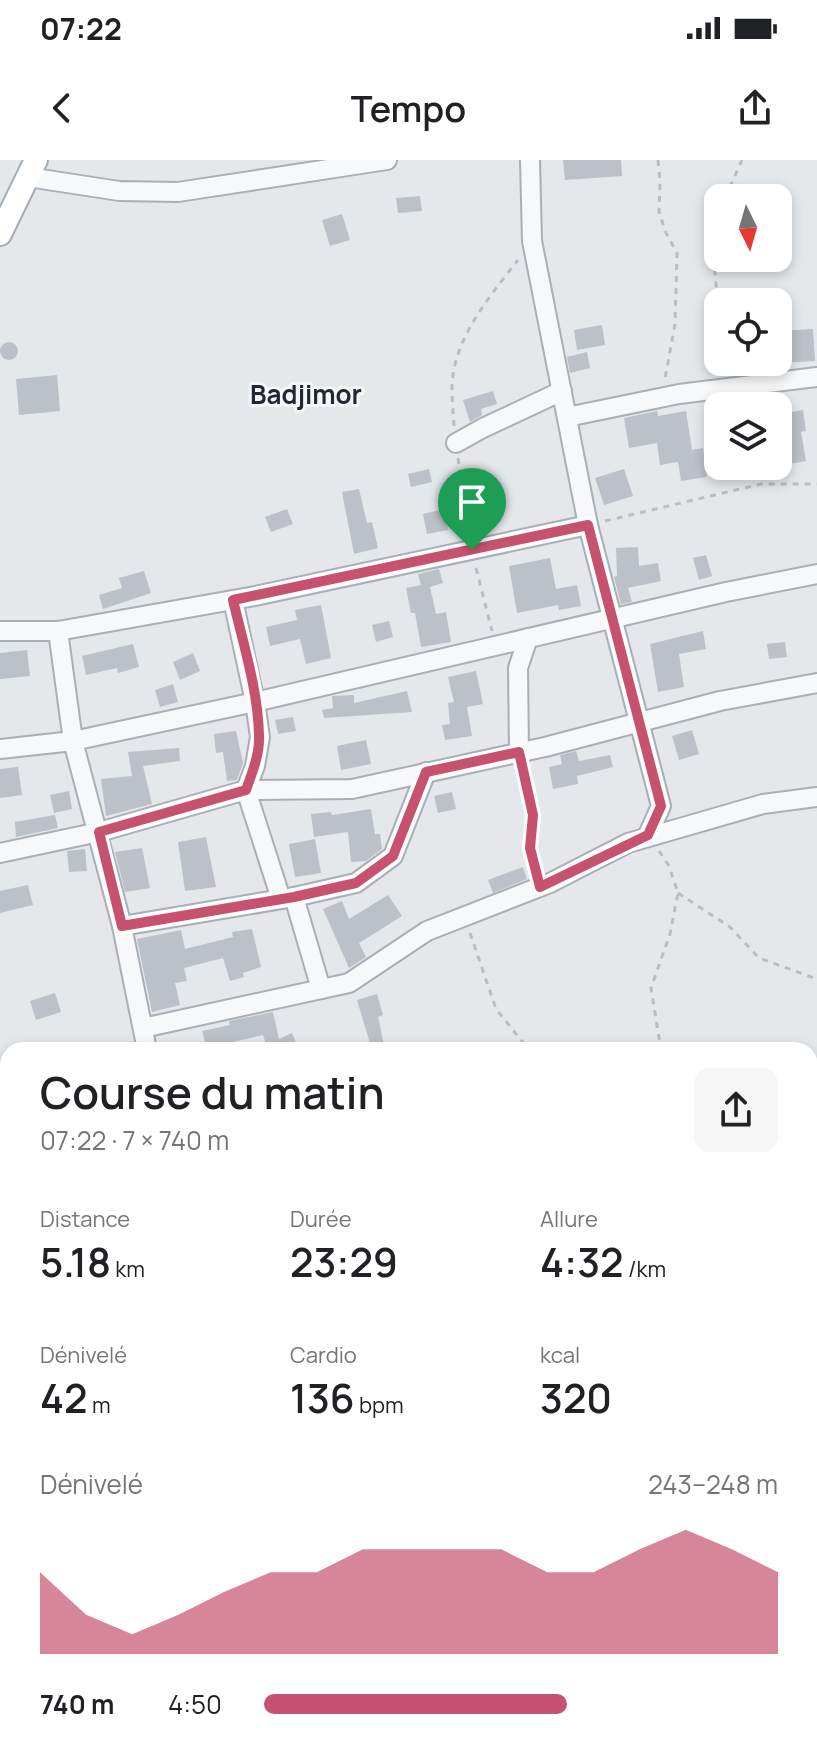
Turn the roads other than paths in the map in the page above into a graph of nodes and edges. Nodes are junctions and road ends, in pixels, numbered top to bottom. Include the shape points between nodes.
1 (387, 160) edge
2 (530, 160) edge
3 (32, 169) edge
4 (0, 234) edge
5 (817, 377) edge
6 (562, 391) junction
7 (567, 417) junction
8 (456, 443) dead end
9 (588, 525) junction
10 (817, 574) edge
11 (233, 600) junction
12 (612, 619) junction
13 (0, 631) edge
14 (58, 631) junction
15 (528, 638) junction
16 (817, 683) edge
17 (255, 702) junction
18 (638, 721) junction
19 (73, 741) junction
20 (0, 749) edge
21 (519, 752) junction
22 (426, 772) junction
23 (246, 790) junction
24 (817, 797) edge
25 (99, 832) junction
26 (648, 835) junction
27 (0, 853) edge
28 (287, 898) junction
29 (122, 926) junction
30 (321, 989) junction
31 (143, 1028) junction
32 (146, 1042) edge

1 - 3 street via 178,192 119,191
2 - 6 street via 532,241
3 - 4 main road
5 - 7 street via 661,397
6 - 7 street
6 - 8 street
7 - 9 street
9 - 11 street
9 - 12 street
10 - 12 street
11 - 14 street
11 - 17 street
12 - 15 street
12 - 18 street
13 - 14 street
14 - 19 street
15 - 17 street
15 - 21 street via 518,668
16 - 18 street
17 - 19 street
17 - 23 street via 260,737
18 - 21 street
18 - 26 street via 661,806
19 - 20 street
19 - 25 street
21 - 22 street
22 - 23 street via 352,789
22 - 28 street via 393,856 356,883
23 - 25 street
23 - 28 street
24 - 26 street via 763,804
25 - 27 street
25 - 29 street
26 - 30 street via 540,887 427,931 349,983
28 - 29 street
28 - 30 street
29 - 31 street
30 - 31 street
31 - 32 street

